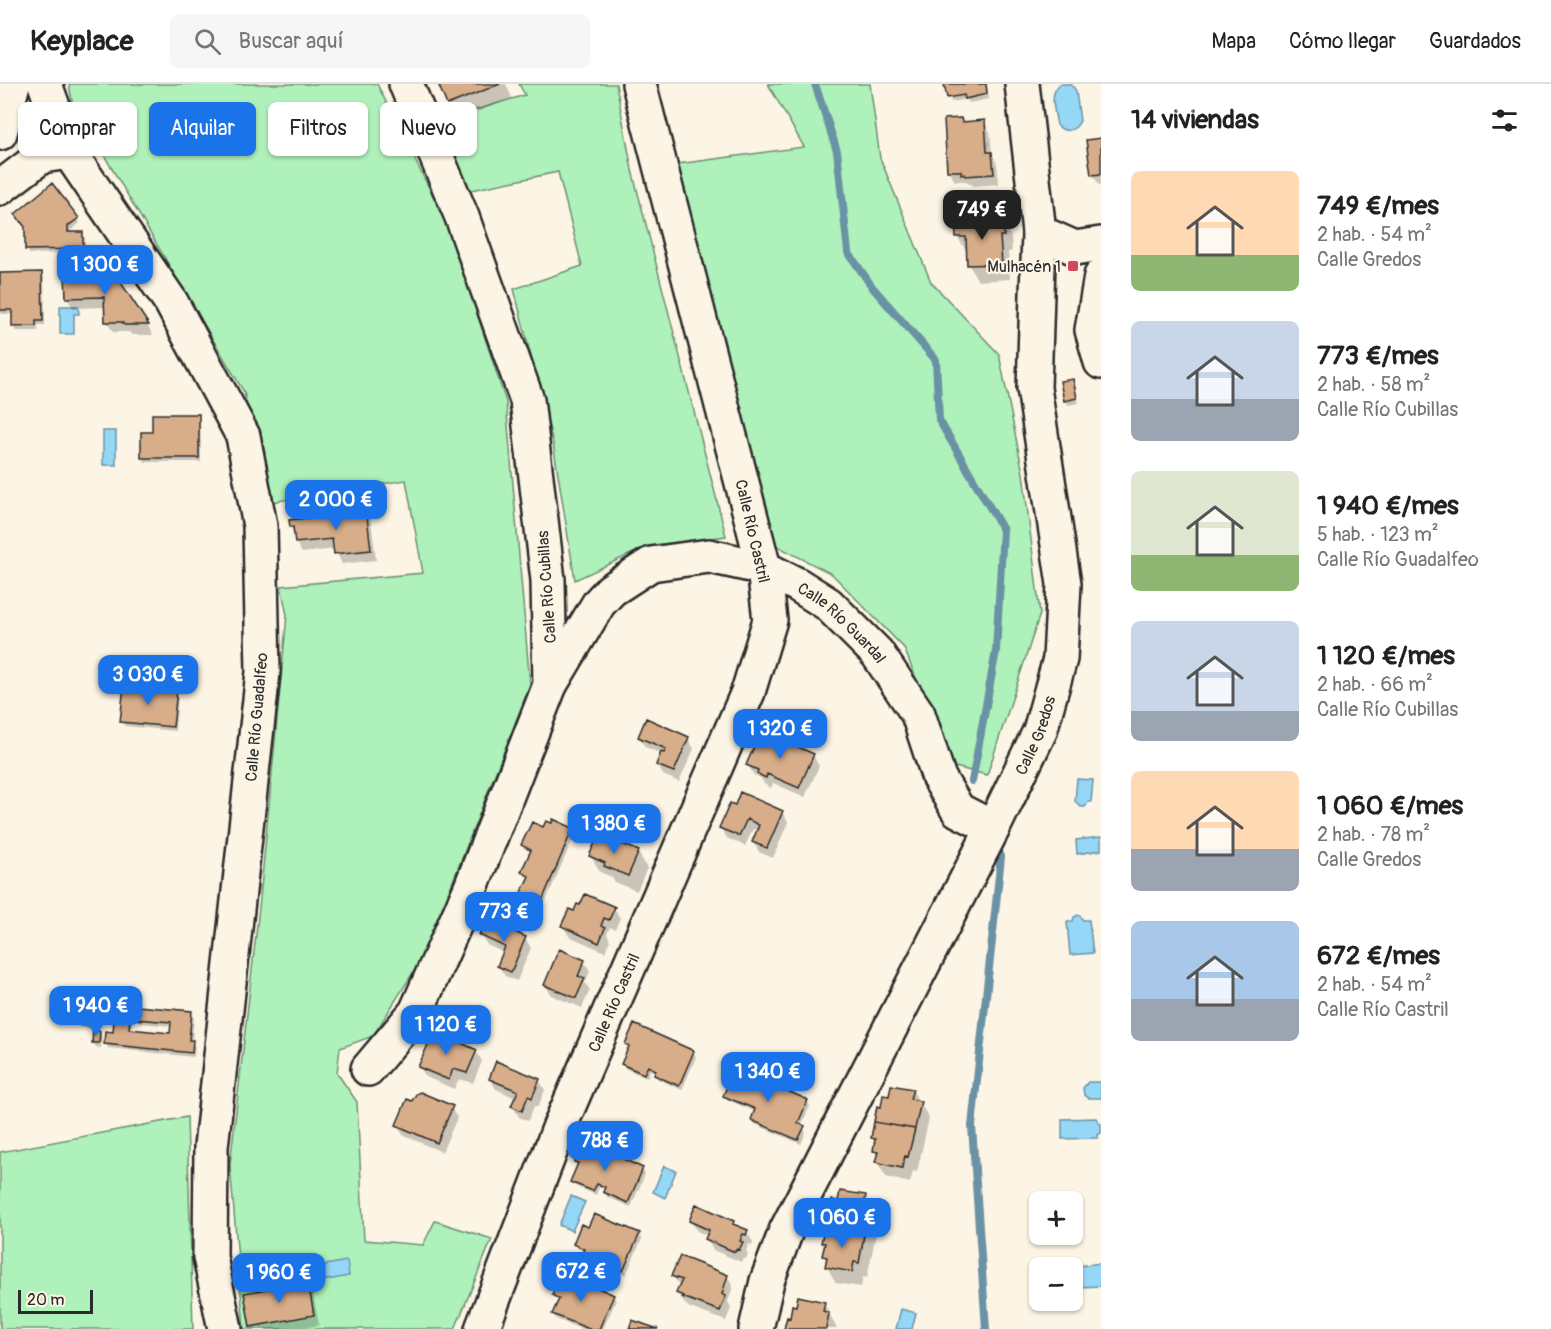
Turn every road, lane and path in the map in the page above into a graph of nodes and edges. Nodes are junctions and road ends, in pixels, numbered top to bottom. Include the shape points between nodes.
1 (13, 84) edge
2 (45, 84) edge
3 (406, 84) edge
4 (639, 84) edge
5 (1022, 84) edge
6 (51, 102) edge
7 (0, 133) edge
8 (42, 156) edge
9 (72, 156) edge
10 (0, 188) edge
11 (1039, 231) junction
12 (1101, 244) edge
13 (1101, 276) edge
14 (1101, 362) edge
15 (764, 568) junction
16 (548, 580) junction
17 (599, 603) junction
18 (550, 685) junction
19 (993, 828) junction
20 (368, 1069) dead end
21 (225, 1329) edge
22 (482, 1329) edge
23 (756, 1329) edge

1 - 7 street
2 - 6 street, Calle Río Guadalfeo
3 - 16 street, Calle Río Cubillas via 462,217 527,400
4 - 15 street, Calle Río Castril
5 - 11 street, Calle Gredos
8 - 10 street
9 - 21 street, Calle Río Guadalfeo via 171,302 243,436 260,526 263,672 211,1147 210,1257
11 - 12 street via 1075,248
11 - 19 street, Calle Gredos via 1035,388 1064,584 1060,659 1040,731
13 - 14 street via 1092,330
15 - 17 street, Calle Río Guardal via 709,556 651,564 611,590
15 - 19 street, Calle Río Guardal via 828,604 877,653 918,714 939,778 958,810
15 - 22 street, Calle Río Castril via 770,620 748,692 560,1126
16 - 17 street via 574,604
16 - 18 street, Calle Río Cubillas
17 - 18 street, Calle Río Guardal
18 - 20 street, Calle Río Cubillas via 470,890 416,1012
19 - 23 street, Calle Gredos via 786,1231 766,1281

